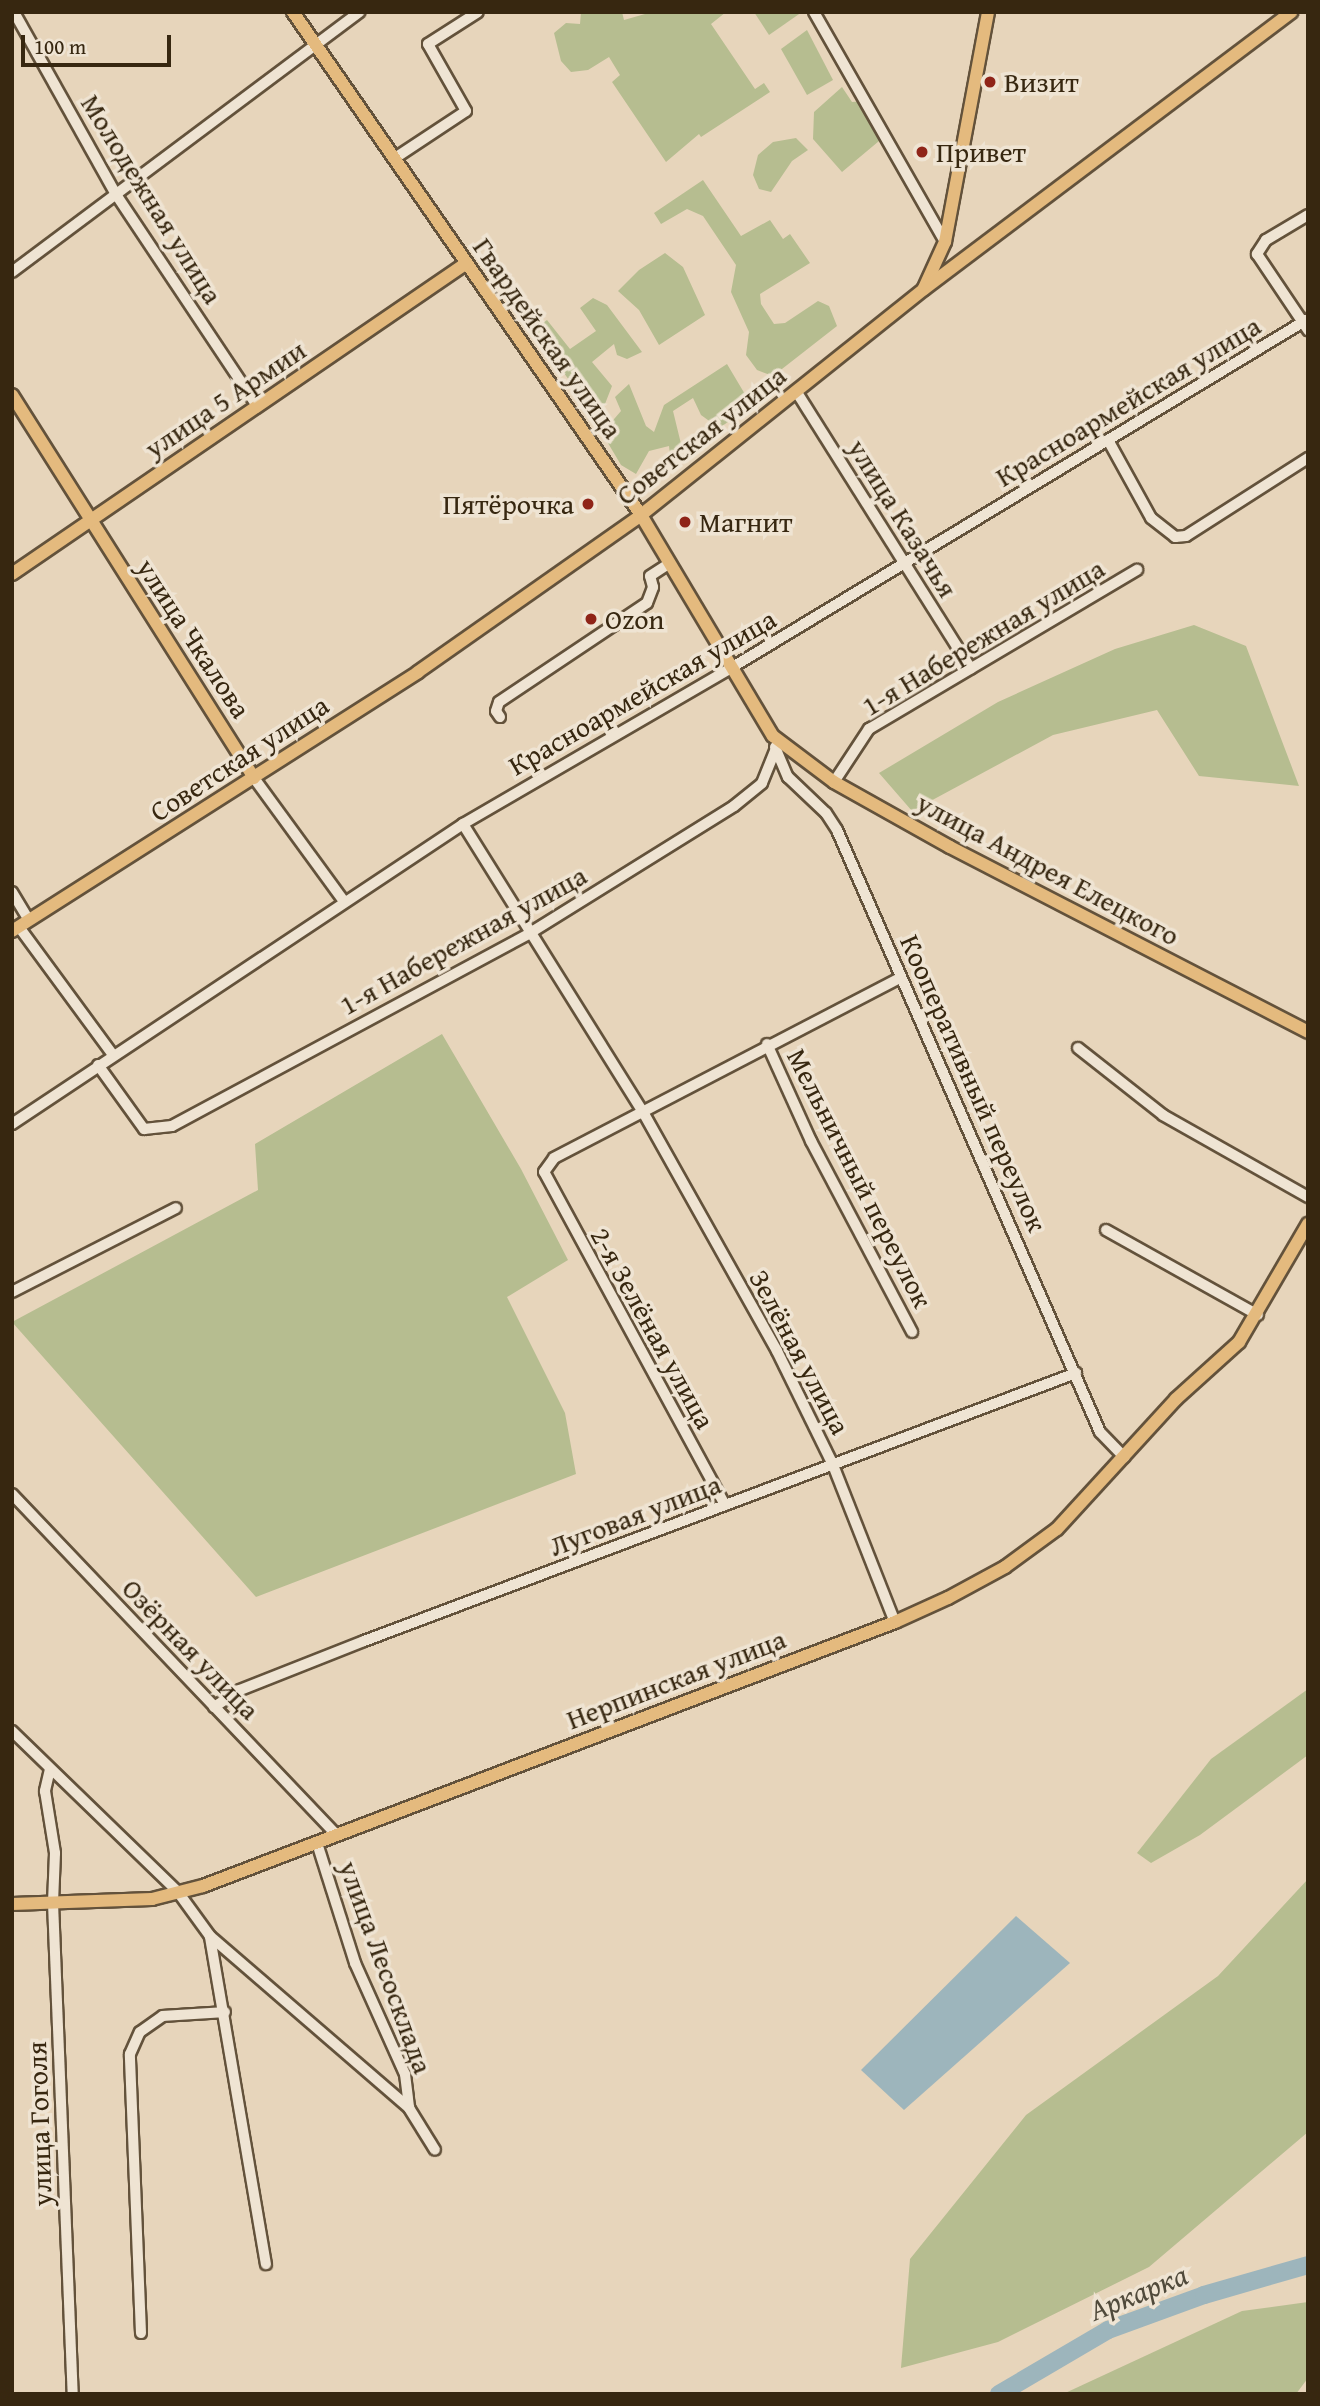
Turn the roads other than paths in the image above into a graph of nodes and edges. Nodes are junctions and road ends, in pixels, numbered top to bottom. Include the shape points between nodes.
1 (14, 12) edge
2 (293, 12) edge
3 (359, 12) edge
4 (478, 12) edge
5 (814, 12) edge
6 (988, 12) edge
7 (1291, 12) edge
8 (314, 45) junction
9 (396, 158) junction
10 (117, 196) junction
11 (1308, 215) edge
12 (945, 242) junction
13 (465, 264) junction
14 (12, 272) edge
15 (924, 289) junction
16 (1306, 324) edge
17 (796, 391) junction
18 (12, 395) edge
19 (257, 406) junction
20 (1108, 440) junction
21 (1308, 458) edge
22 (641, 514) junction
23 (90, 520) junction
24 (905, 562) junction
25 (670, 563) junction
26 (1137, 570) dead end
27 (12, 574) edge
28 (731, 668) junction
29 (971, 668) junction
30 (500, 717) dead end
31 (774, 736) junction
32 (775, 750) junction
33 (254, 778) junction
34 (834, 782) junction
35 (463, 824) junction
36 (12, 892) edge
37 (343, 900) junction
38 (20, 926) edge
39 (530, 933) junction
40 (900, 978) junction
41 (1308, 1032) edge
42 (767, 1044) junction
43 (1078, 1048) dead end
44 (113, 1055) junction
45 (98, 1065) junction
46 (643, 1112) junction
47 (12, 1124) edge
48 (1308, 1197) edge
49 (177, 1208) dead end
50 (1308, 1224) edge
51 (1106, 1230) dead end
52 (12, 1292) edge
53 (1258, 1315) junction
54 (912, 1332) dead end
55 (1076, 1373) junction
56 (1124, 1457) junction
57 (833, 1465) junction
58 (12, 1494) edge
59 (724, 1505) junction
60 (895, 1622) junction
61 (214, 1707) junction
62 (12, 1731) edge
63 (50, 1769) junction
64 (337, 1835) junction
65 (317, 1843) junction
66 (177, 1892) junction
67 (53, 1903) junction
68 (12, 1904) edge
69 (210, 1936) junction
70 (225, 2012) junction
71 (409, 2108) junction
72 (435, 2150) dead end
73 (266, 2264) dead end
74 (141, 2333) dead end
75 (73, 2394) edge

1 - 10 street, Молодежная улица
2 - 8 main road, Гвардейская улица
3 - 8 street
4 - 9 street via 428,44 466,111
5 - 12 street
6 - 12 main road
7 - 15 main road, Советская улица
8 - 9 main road, Гвардейская улица
8 - 10 street
9 - 13 main road, Гвардейская улица
10 - 14 street
10 - 19 street, Молодежная улица
11 - 16 street via 1266,240 1257,254
12 - 15 main road
13 - 19 main road, улица 5 Армии
13 - 22 main road, Гвардейская улица
15 - 17 main road, Советская улица
16 - 20 street, Красноармейская улица
17 - 22 main road, Советская улица
17 - 24 street, улица Казачья
18 - 23 main road, улица Чкалова
19 - 23 main road, улица 5 Армии
20 - 21 street via 1151,518 1175,537 1186,537
20 - 24 street, Красноармейская улица
22 - 25 main road, Гвардейская улица
22 - 33 main road, Советская улица via 418,672
23 - 27 main road, улица 5 Армии
23 - 33 main road, улица Чкалова
24 - 28 street, Красноармейская улица
24 - 29 street, улица Казачья
25 - 28 main road, Гвардейская улица
25 - 30 street via 650,576 653,587 647,603 499,702 496,711
26 - 29 street, 1-я Набережная улица
28 - 31 main road, Гвардейская улица
28 - 35 street, Красноармейская улица
29 - 34 street, 1-я Набережная улица via 869,729
31 - 32 street, Кооперативный переулок
31 - 34 main road, улица Андрея Елецкого
32 - 39 street, 1-я Набережная улица via 762,783 734,806
32 - 40 street, Кооперативный переулок via 788,777 837,830 876,910
33 - 37 street, улица Чкалова
33 - 38 main road, Советская улица
34 - 41 main road, улица Андрея Елецкого
35 - 37 street, Красноармейская улица
35 - 39 street, Зелёная улица
36 - 38 street
37 - 44 street, Красноармейская улица
38 - 44 street
39 - 45 street, 1-я Набережная улица via 173,1126 144,1129
39 - 46 street, Зелёная улица
40 - 42 street
40 - 55 street, Кооперативный переулок
42 - 46 street
42 - 54 street, Мельничный переулок via 811,1141
43 - 48 street via 1174,1122
44 - 45 street, Красноармейская улица
45 - 47 street, Красноармейская улица
46 - 57 street, Зелёная улица via 777,1351
46 - 59 street, 2-я Зелёная улица via 554,1158 544,1172
49 - 52 street
50 - 53 main road, Нерпинская улица
51 - 53 street
53 - 56 main road, Нерпинская улица via 1239,1342 1176,1399
55 - 56 street, Кооперативный переулок via 1100,1432
55 - 57 street, Луговая улица
56 - 60 main road, Нерпинская улица via 1058,1529 1005,1566
57 - 59 street, Луговая улица
57 - 60 street, Зелёная улица
58 - 61 street, Озёрная улица
59 - 61 street, Луговая улица via 302,1665 240,1690
60 - 64 main road, Нерпинская улица
61 - 64 street, Озёрная улица
62 - 63 street
63 - 66 street
63 - 67 street, улица Гоголя via 45,1791 55,1853
64 - 65 main road, Нерпинская улица
65 - 66 main road, Нерпинская улица
65 - 71 street, улица Лесосклада via 355,1963 405,2074
66 - 67 main road, Нерпинская улица via 152,1899
66 - 69 street
67 - 68 main road, Нерпинская улица
67 - 75 street, улица Гоголя
69 - 70 street
69 - 71 street
70 - 73 street
70 - 74 street via 163,2016 140,2032 130,2054
71 - 72 street

